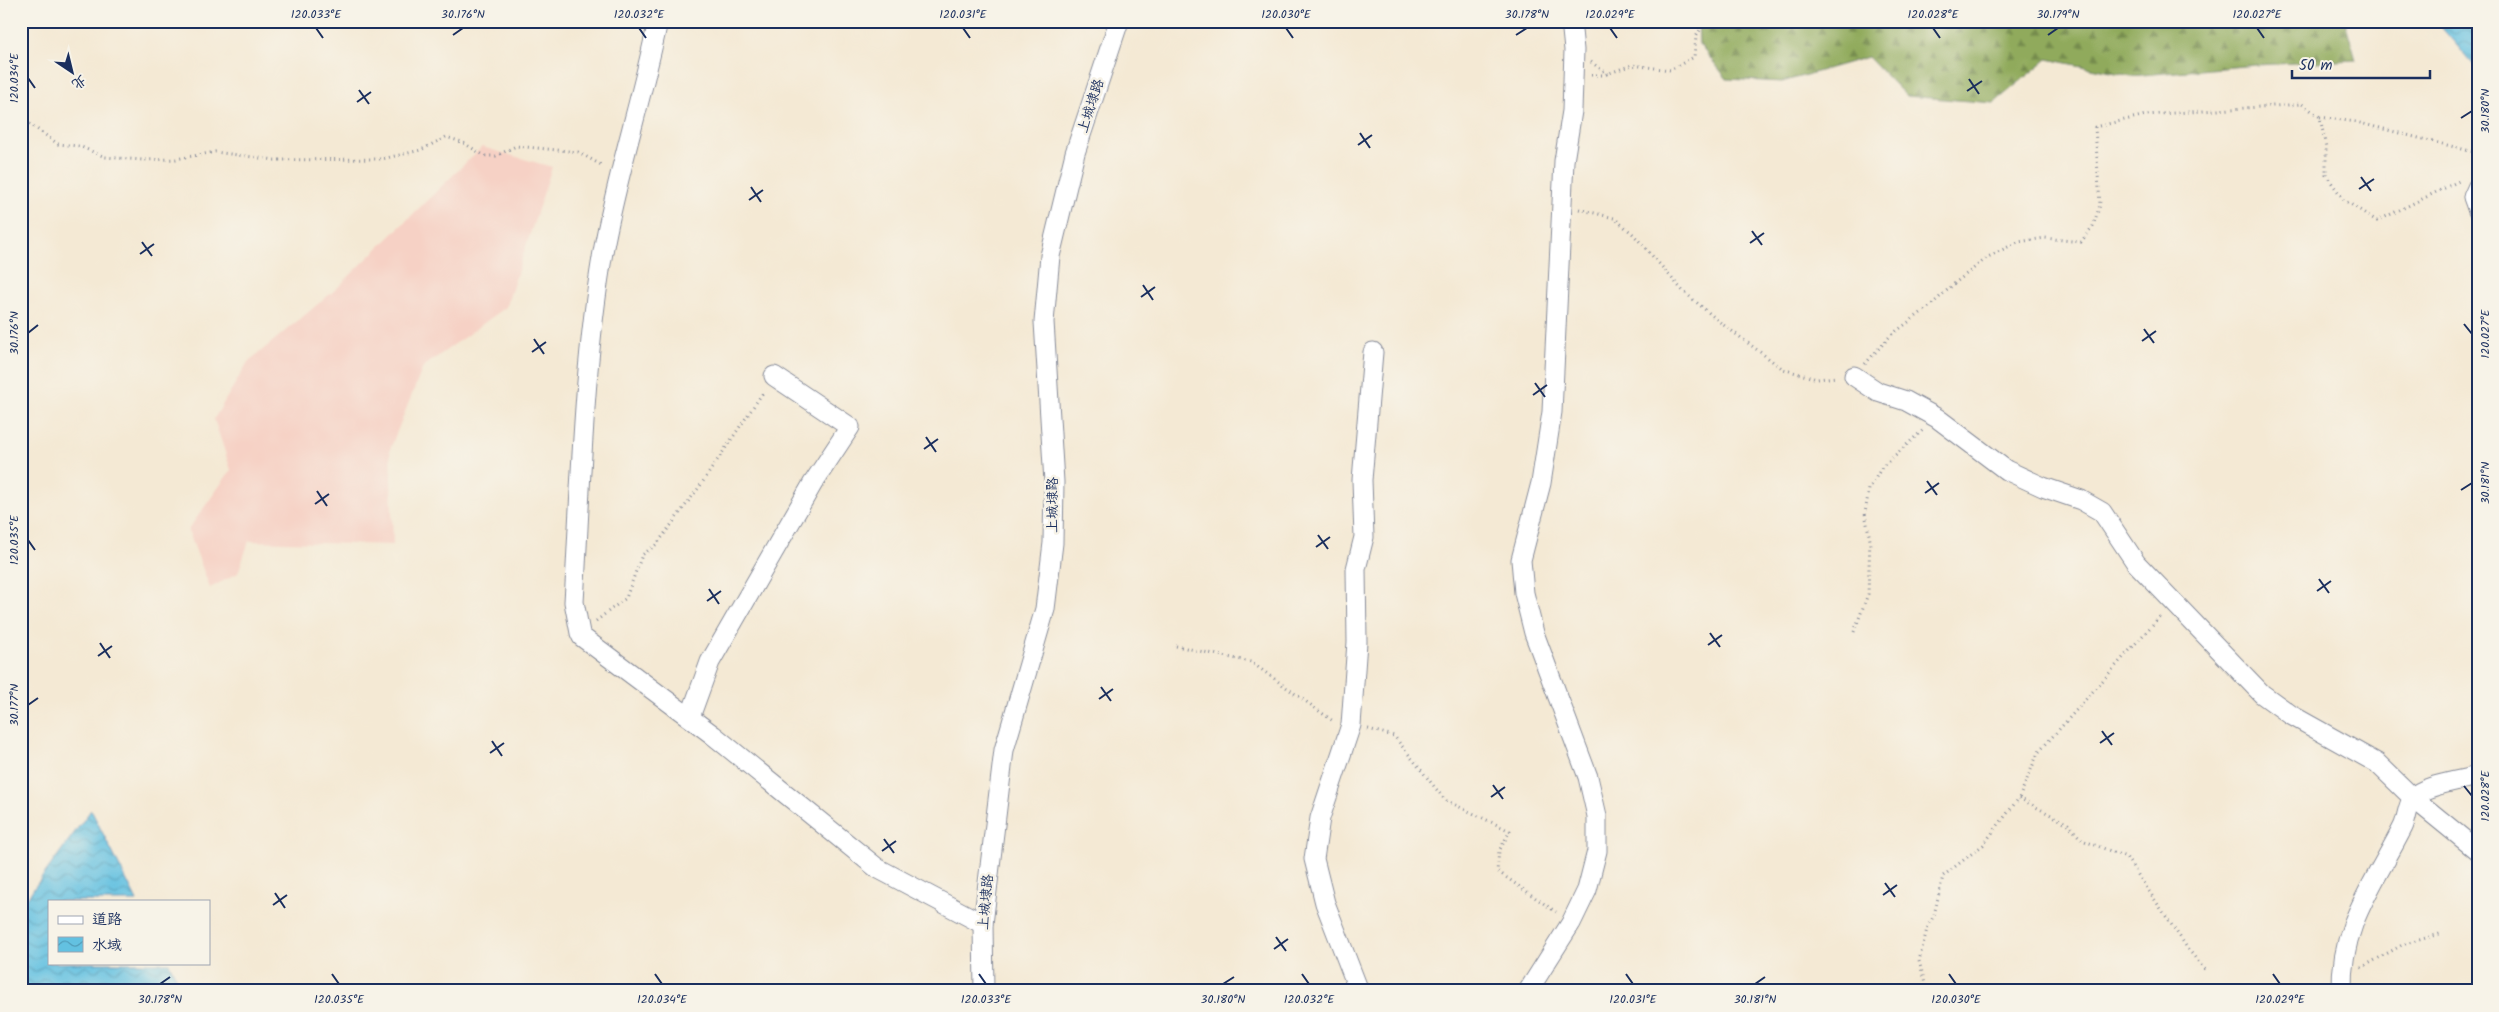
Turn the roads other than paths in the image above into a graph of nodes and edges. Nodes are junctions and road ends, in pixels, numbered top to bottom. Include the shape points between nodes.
1 (658, 21) edge
2 (1119, 21) edge
3 (1571, 21) edge
4 (2472, 181) edge
5 (2478, 211) edge
6 (1373, 352) dead end
7 (774, 376) road end
8 (1854, 376) road end
9 (690, 718) junction
10 (2478, 776) edge
11 (2413, 798) junction
12 (2478, 851) edge
13 (983, 924) junction
14 (2342, 985) edge
15 (984, 991) edge
16 (1359, 991) edge
17 (1528, 991) edge

1 - 9 street via 603,253 590,346 574,602 582,637
2 - 13 street, 上城埭路 via 1075,153 1050,256 1044,322 1054,482 1053,543 1045,609 1004,750
3 - 17 street via 1574,50 1572,111 1564,161 1552,412 1542,482 1521,560 1524,593 1534,633 1588,776 1596,816 1595,859 1587,890 1571,923
4 - 5 street
6 - 16 street via 1362,480 1364,537 1356,569 1357,642 1351,725 1320,818 1314,859 1326,903
7 - 9 street via 850,427 813,482 710,662
8 - 11 street via 1878,392 1906,401 1937,418 2006,470 2081,500 2102,512 2136,563 2262,694 2291,715 2377,762
9 - 13 street via 877,868
10 - 11 street via 2431,787
11 - 12 street
11 - 14 street via 2403,826 2349,931
13 - 15 street, 上城埭路

